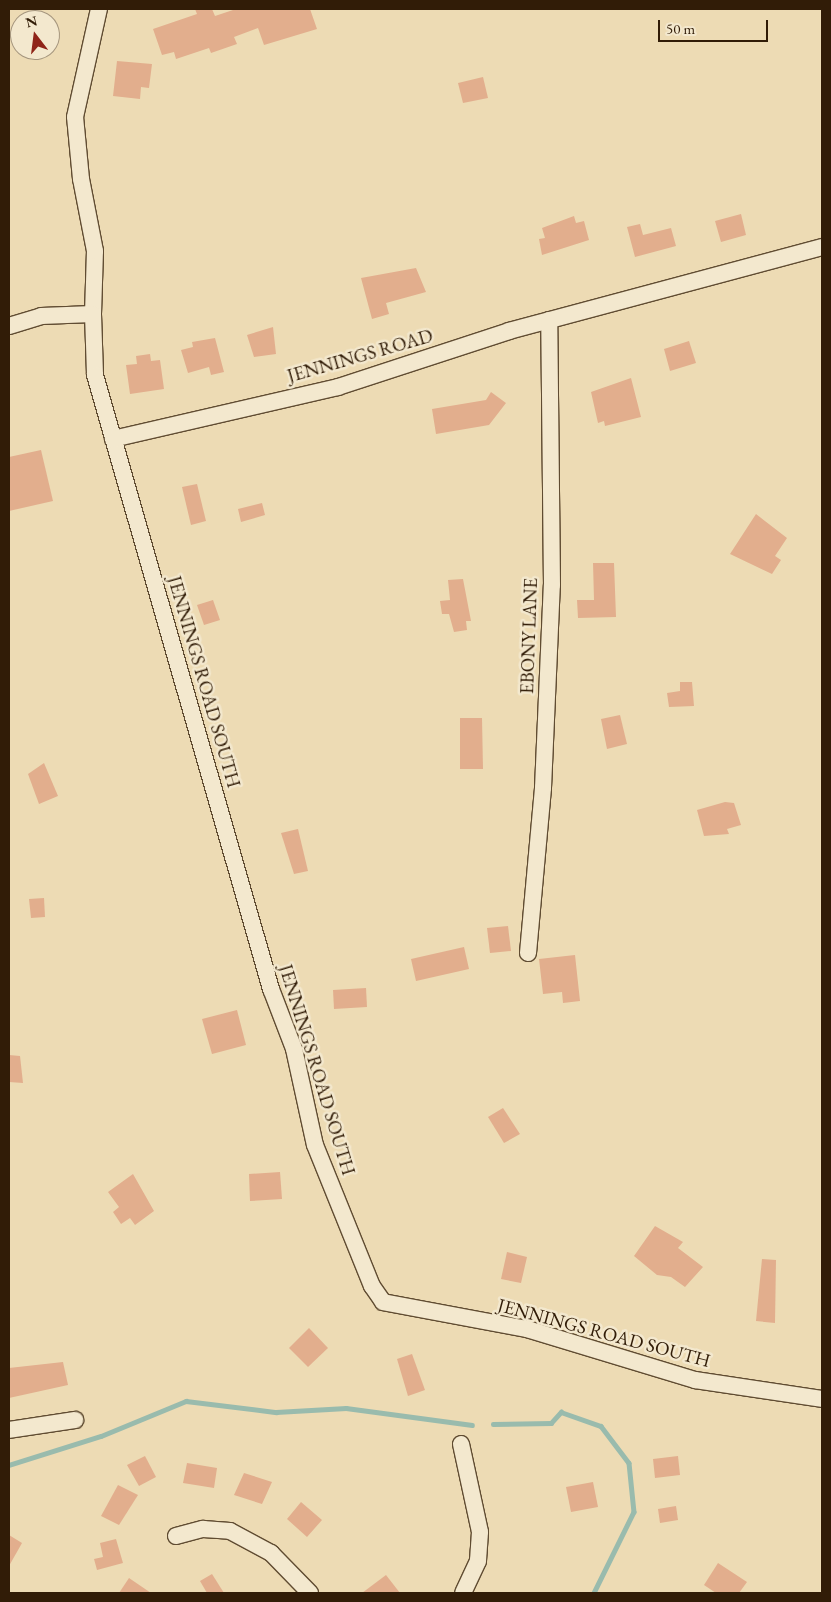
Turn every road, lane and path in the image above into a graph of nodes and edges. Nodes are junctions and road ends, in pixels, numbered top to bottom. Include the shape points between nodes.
1 (100, 9) edge
2 (822, 247) edge
3 (93, 314) junction
4 (549, 320) junction
5 (9, 326) edge
6 (113, 439) junction
7 (528, 953) dead end
8 (822, 1399) edge
9 (75, 1420) dead end
10 (9, 1430) edge
11 (461, 1444) dead end
12 (176, 1536) dead end
13 (310, 1593) edge
14 (463, 1593) edge

1 - 3 street via 75,117 81,179 95,251
2 - 4 street, JENNINGS ROAD
3 - 5 street via 41,316
3 - 6 street via 95,374
4 - 6 street, JENNINGS ROAD via 338,387
4 - 7 street, EBONY LANE via 552,585 543,788
6 - 8 street, JENNINGS ROAD SOUTH via 271,989 294,1049 315,1145 372,1286 384,1302 527,1330 695,1380
9 - 10 street
11 - 14 street via 480,1532 478,1561
12 - 13 street via 204,1529 230,1531 272,1554

